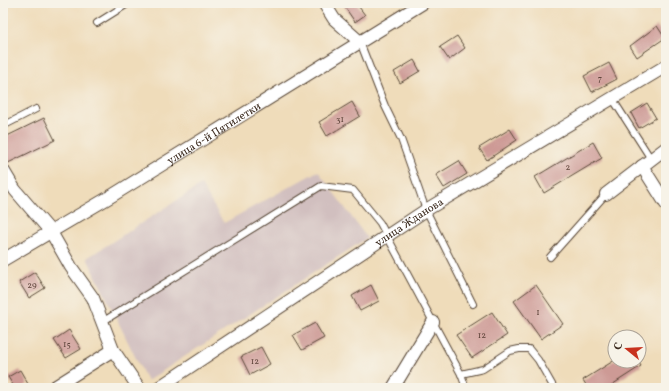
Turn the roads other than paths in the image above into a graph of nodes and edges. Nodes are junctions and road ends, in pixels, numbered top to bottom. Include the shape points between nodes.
1 (129, 3) edge
2 (324, 3) edge
3 (423, 3) edge
4 (97, 23) dead end
5 (360, 42) junction
6 (666, 66) edge
7 (612, 98) junction
8 (36, 108) dead end
9 (3, 126) edge
10 (666, 148) edge
11 (647, 163) junction
12 (3, 170) edge
13 (606, 194) joint
14 (666, 204) edge
15 (426, 210) junction
16 (51, 232) junction
17 (387, 237) junction
18 (550, 258) dead end
19 (3, 260) edge
20 (473, 304) dead end
21 (102, 322) junction
22 (433, 322) junction
23 (113, 350) junction
24 (461, 374) junction
25 (53, 388) edge
26 (139, 388) edge
27 (158, 388) edge
28 (393, 388) edge
29 (466, 388) edge
30 (554, 388) edge

1 - 4 lane
2 - 5 street via 334,19
3 - 5 street, улица 6-й Пятилетки
5 - 15 lane via 401,139
5 - 16 street, улица 6-й Пятилетки
6 - 7 street, улица Жданова
7 - 11 lane
7 - 15 street, улица Жданова
8 - 9 lane
10 - 11 street
11 - 13 street
11 - 14 street
12 - 16 street via 15,190
13 - 18 lane
15 - 17 street, улица Жданова
15 - 20 lane
16 - 19 street, улица 6-й Пятилетки
16 - 21 street via 93,298
17 - 21 lane via 380,223 353,190 321,186
17 - 22 lane
17 - 27 street, улица Жданова
21 - 23 street
22 - 24 lane
22 - 28 street
23 - 25 street
23 - 26 street
24 - 29 lane
24 - 30 lane via 483,369 510,351 529,349

